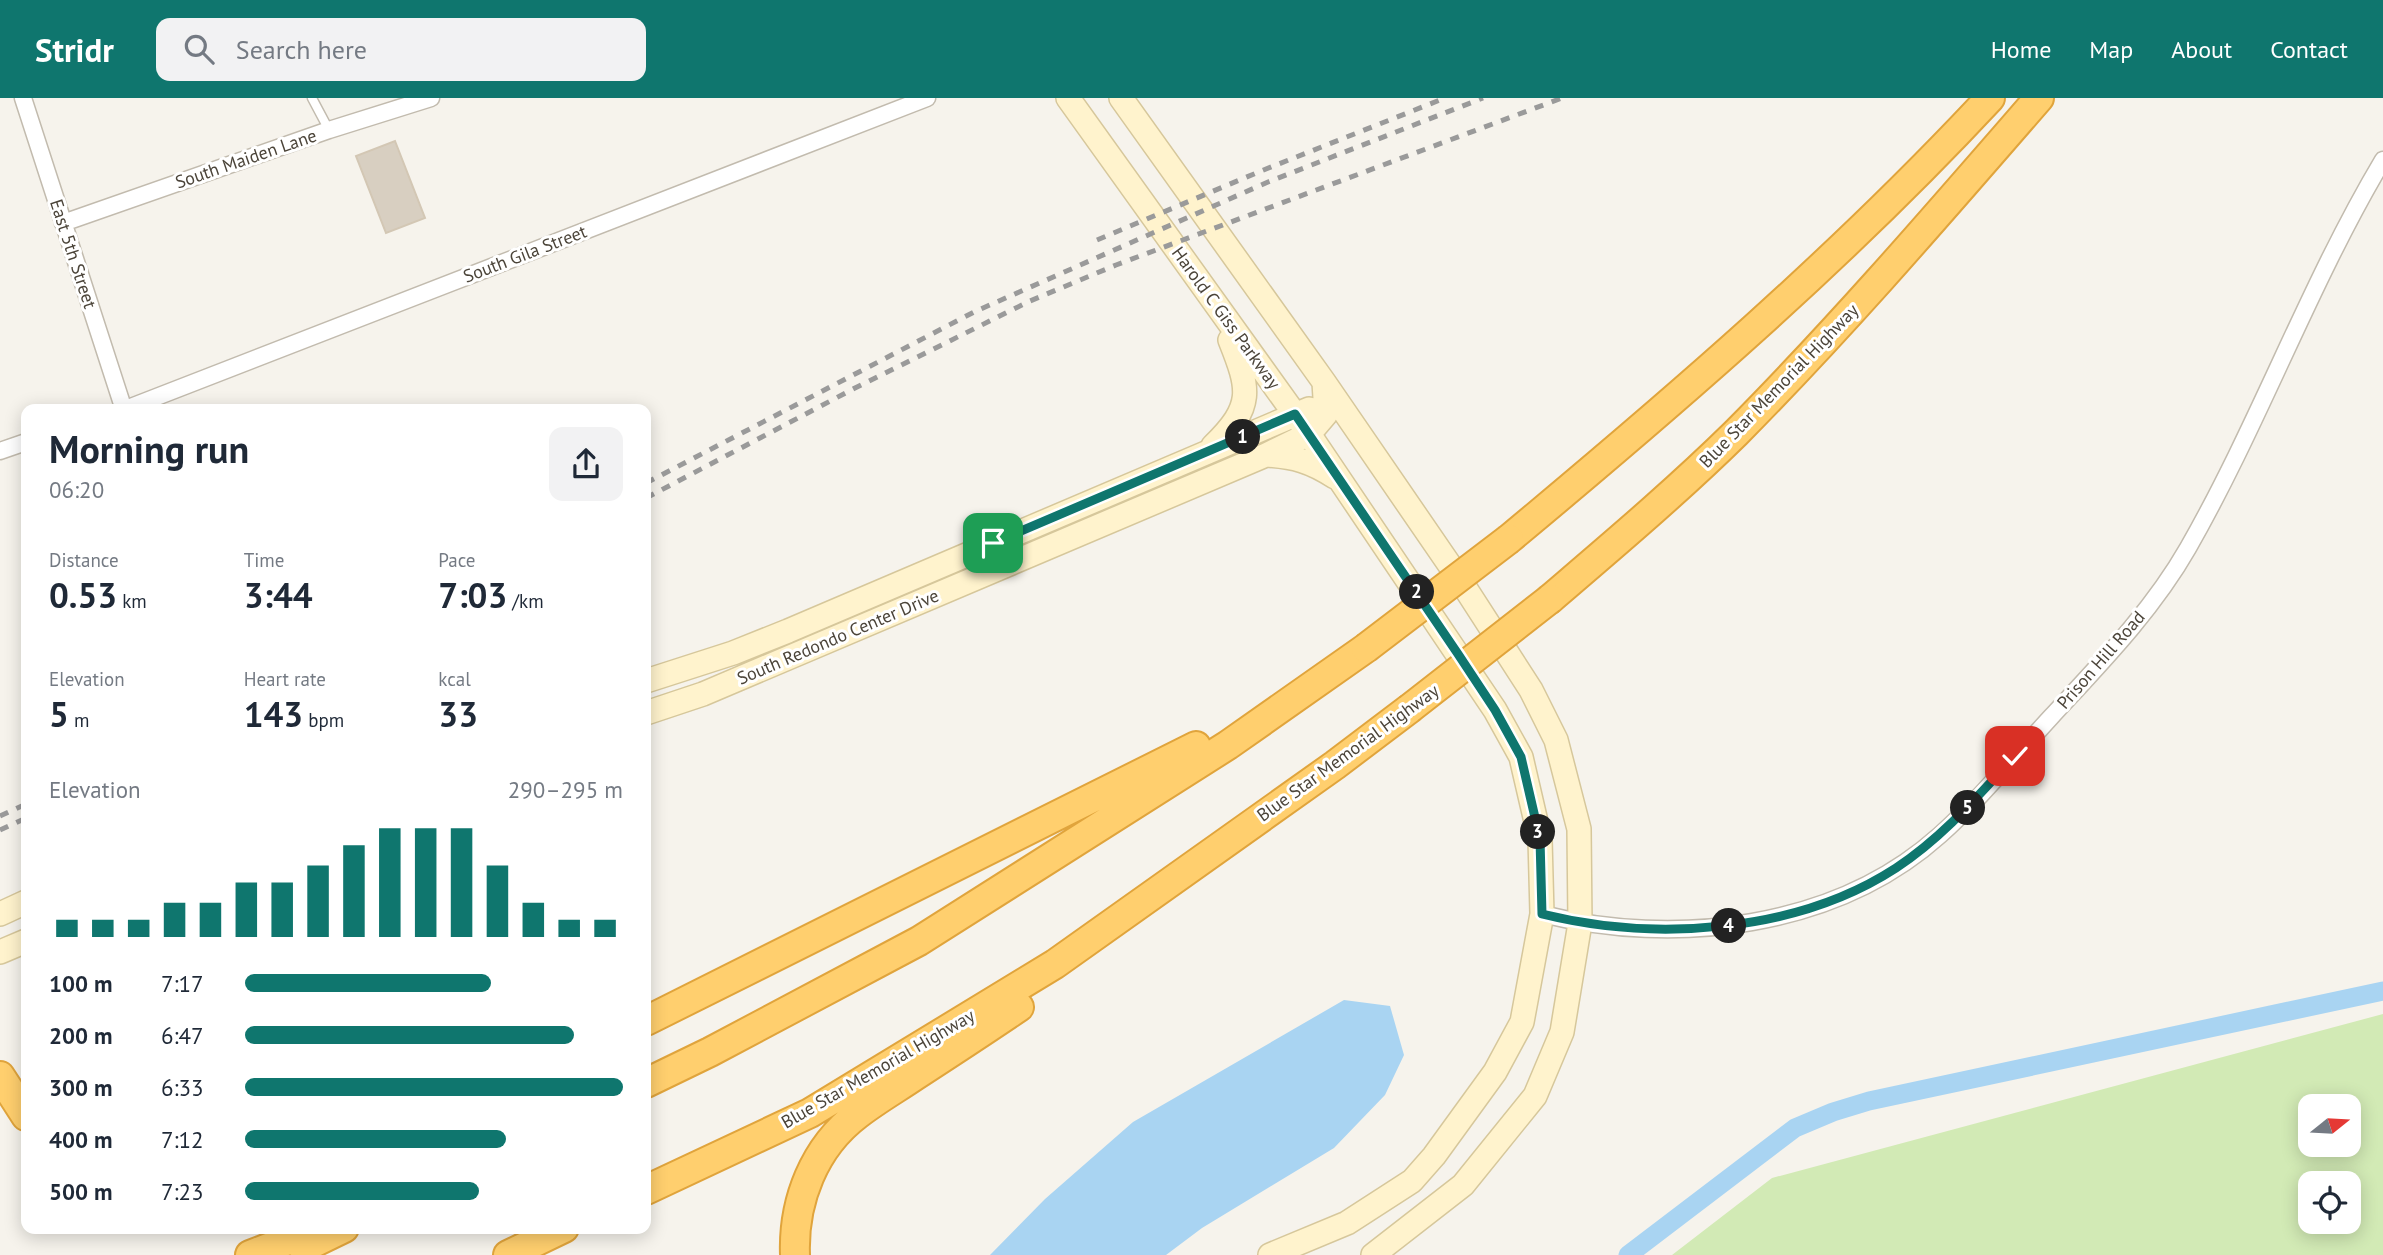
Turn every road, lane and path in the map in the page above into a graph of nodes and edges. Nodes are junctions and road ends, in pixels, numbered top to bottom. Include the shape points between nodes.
1 (23, 98) edge
2 (312, 98) edge
3 (431, 98) edge
4 (927, 98) edge
5 (1068, 98) edge
6 (1121, 98) edge
7 (1990, 98) edge
8 (2039, 98) edge
9 (329, 130) junction
10 (2383, 160) edge
11 (63, 223) junction
12 (1216, 304) junction
13 (1324, 383) junction
14 (122, 404) edge
15 (137, 404) edge
16 (1326, 409) junction
17 (1295, 414) junction
18 (1357, 431) junction
19 (1309, 434) junction
20 (21, 444) edge
21 (0, 451) edge
22 (1208, 452) junction
23 (1266, 455) junction
24 (1340, 481) junction
25 (651, 679) edge
26 (1308, 690) junction
27 (651, 711) edge
28 (1335, 765) junction
29 (21, 904) edge
30 (0, 914) edge
31 (1542, 914) junction
32 (1580, 923) junction
33 (21, 943) edge
34 (0, 952) edge
35 (651, 1018) edge
36 (0, 1076) edge
37 (651, 1081) edge
38 (0, 1093) edge
39 (21, 1108) edge
40 (21, 1112) edge
41 (651, 1188) edge
42 (304, 1234) edge
43 (332, 1234) edge
44 (552, 1234) edge
45 (250, 1255) edge
46 (289, 1255) edge
47 (508, 1255) edge
48 (795, 1255) edge
49 (1269, 1255) edge
50 (1373, 1255) edge

1 - 11 street, East 5th Street
2 - 9 lane
3 - 9 street, South Maiden Lane
4 - 15 street, South Gila Street
5 - 12 main road, Harold C Giss Parkway
6 - 13 main road
7 - 26 highway, bridge via 1779,306 1662,411 1508,539
8 - 28 highway, Blue Star Memorial Highway, bridge via 1873,290 1666,499 1550,599
9 - 11 street, South Maiden Lane
10 - 32 street, Prison Hill Road via 2186,552 2111,652 1940,835 1870,884 1785,914 1724,927
11 - 14 street, East 5th Street
12 - 17 main road, Harold C Giss Parkway
12 - 22 main road via 1244,374 1245,388 1242,408 1230,430
13 - 16 main road
13 - 18 main road
16 - 17 main road, South Redondo Center Drive
16 - 18 main road
16 - 19 main road, South Redondo Center Drive
17 - 19 main road, Harold C Giss Parkway
17 - 22 main road, South Redondo Center Drive
18 - 32 main road via 1524,679 1556,740 1579,829
19 - 23 main road, South Redondo Center Drive
19 - 24 main road, Harold C Giss Parkway
20 - 21 street
22 - 25 main road, South Redondo Center Drive via 766,640
23 - 24 main road via 1315,464
23 - 27 main road, South Redondo Center Drive via 703,694
24 - 31 main road, Harold C Giss Parkway via 1495,710 1521,757 1540,839
26 - 35 highway
26 - 37 highway via 919,941
28 - 41 highway, Blue Star Memorial Highway via 1055,964 810,1113
28 - 48 highway via 1240,857 857,1114 831,1140 812,1169 801,1195
29 - 30 main road
31 - 32 street, Prison Hill Road
31 - 49 main road, Harold C Giss Parkway via 1522,1022 1495,1072 1434,1156 1412,1181 1347,1223
32 - 50 main road via 1562,1032 1535,1096 1463,1185
33 - 34 main road
36 - 39 highway
38 - 40 highway
42 - 45 highway
43 - 46 highway
44 - 47 highway

